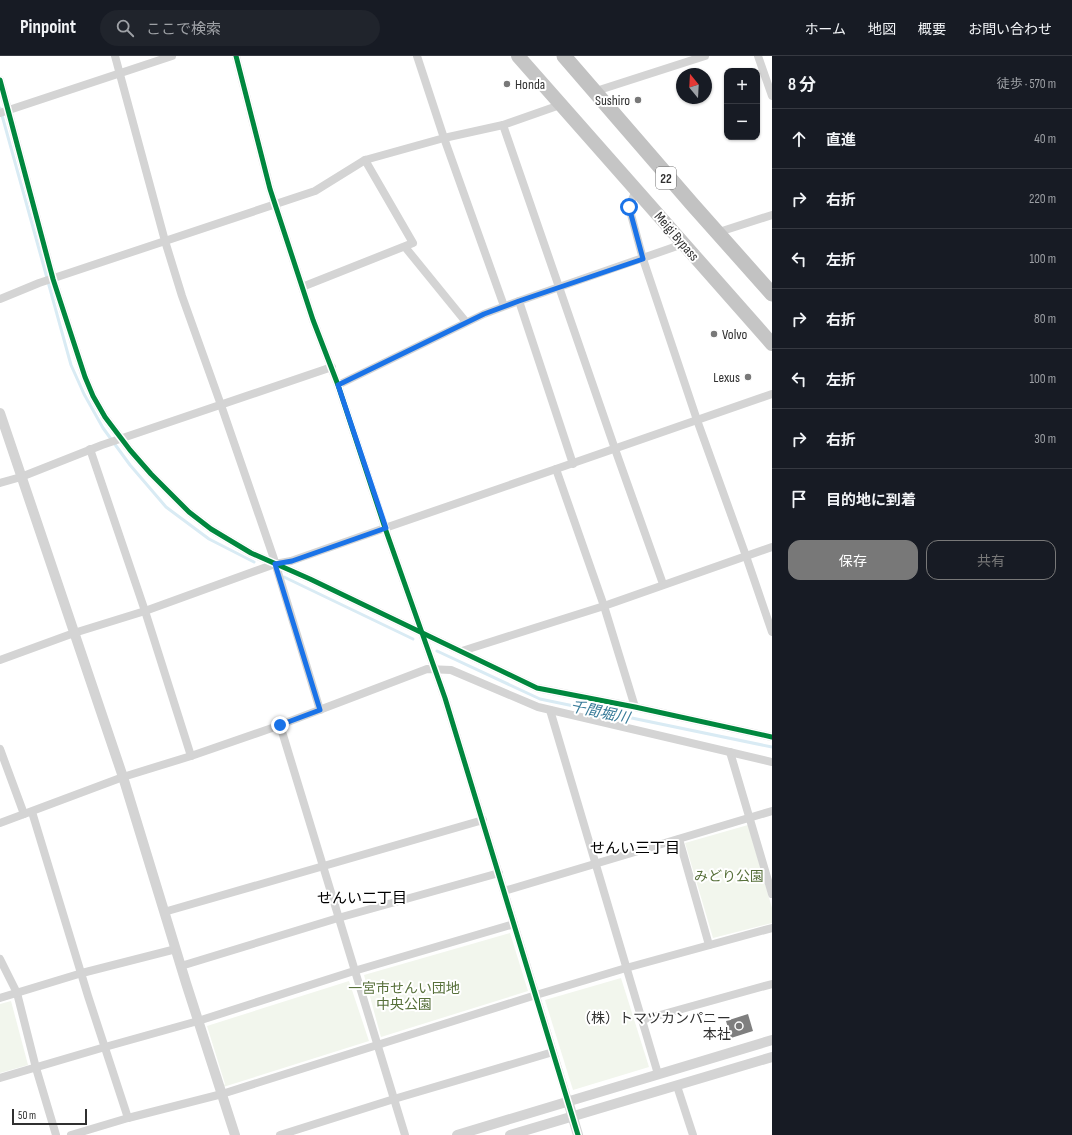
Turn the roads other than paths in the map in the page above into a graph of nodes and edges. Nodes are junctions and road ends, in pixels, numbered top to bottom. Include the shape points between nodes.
1 (115, 56) edge
2 (172, 56) edge
3 (236, 56) edge
4 (417, 56) edge
5 (518, 56) edge
6 (560, 56) edge
7 (672, 56) edge
8 (704, 56) edge
9 (758, 56) edge
10 (572, 62) edge
11 (675, 65) junction
12 (120, 74) junction
13 (0, 80) edge
14 (592, 92) junction
15 (772, 96) edge
16 (560, 105) junction
17 (4, 112) edge
18 (503, 125) junction
19 (444, 138) junction
20 (365, 160) junction
21 (636, 190) junction
22 (275, 205) junction
23 (772, 215) edge
24 (713, 234) junction
25 (165, 241) junction
26 (683, 244) junction
27 (405, 247) junction
28 (643, 259) junction
29 (52, 279) junction
30 (302, 287) junction
31 (558, 287) junction
32 (772, 294) edge
33 (0, 299) edge
34 (772, 300) edge
35 (519, 301) junction
36 (504, 306) junction
37 (466, 322) junction
38 (772, 344) edge
39 (332, 367) junction
40 (338, 385) junction
41 (772, 394) edge
42 (221, 405) junction
43 (0, 413) edge
44 (697, 420) junction
45 (120, 439) junction
46 (90, 449) junction
47 (614, 449) junction
48 (573, 464) junction
49 (556, 470) junction
50 (21, 477) junction
51 (0, 483) edge
52 (386, 528) junction
53 (772, 547) edge
54 (746, 556) junction
55 (275, 564) junction
56 (663, 584) junction
57 (604, 606) junction
58 (145, 611) junction
59 (422, 632) junction
60 (772, 632) edge
61 (74, 634) junction
62 (462, 651) junction
63 (0, 660) edge
64 (435, 670) junction
65 (635, 707) junction
66 (320, 710) junction
67 (550, 710) junction
68 (280, 725) junction
69 (772, 738) edge
70 (0, 749) edge
71 (730, 752) junction
72 (191, 756) junction
73 (772, 762) edge
74 (123, 777) junction
75 (772, 811) edge
76 (28, 813) junction
77 (750, 818) junction
78 (482, 820) junction
79 (0, 823) edge
80 (679, 839) junction
81 (596, 864) junction
82 (322, 866) junction
83 (499, 873) junction
84 (504, 891) junction
85 (772, 894) edge
86 (164, 912) junction
87 (338, 918) junction
88 (514, 924) junction
89 (772, 928) edge
90 (709, 946) junction
91 (176, 949) junction
92 (0, 959) edge
93 (181, 966) junction
94 (626, 968) junction
95 (354, 971) junction
96 (82, 973) junction
97 (772, 984) edge
98 (16, 993) junction
99 (536, 995) junction
100 (0, 998) edge
101 (642, 1020) junction
102 (198, 1021) junction
103 (772, 1040) edge
104 (377, 1045) junction
105 (105, 1047) junction
106 (553, 1052) junction
107 (772, 1057) edge
108 (36, 1068) junction
109 (658, 1074) junction
110 (0, 1078) edge
111 (677, 1086) junction
112 (222, 1094) junction
113 (394, 1099) junction
114 (568, 1101) junction
115 (572, 1117) junction
116 (128, 1118) junction
117 (56, 1135) edge
118 (71, 1135) edge
119 (235, 1135) edge
120 (280, 1135) edge
121 (405, 1135) edge
122 (457, 1135) edge
123 (510, 1135) edge
124 (578, 1135) edge
125 (693, 1135) edge

1 - 12 street
2 - 12 street
3 - 22 street
4 - 19 street
5 - 16 highway, Meigi Bypass / 22
6 - 10 highway, Meigi Bypass / 22
7 - 11 street
8 - 11 street
9 - 15 street
10 - 14 highway, Meigi Bypass / 22
10 - 32 highway
11 - 14 street
12 - 17 street
12 - 25 street
13 - 17 street
14 - 24 highway, Meigi Bypass / 22
16 - 18 street
16 - 21 highway, Meigi Bypass / 22
17 - 29 street
18 - 19 street
18 - 31 street
19 - 20 street
19 - 36 street
20 - 22 street via 315,191
20 - 27 street via 413,243
21 - 26 highway, Meigi Bypass / 22
21 - 28 street via 629,207
22 - 25 street
22 - 30 street
23 - 24 street
24 - 34 highway, Meigi Bypass / 22
25 - 29 street
25 - 42 street
26 - 28 street
26 - 38 highway, Meigi Bypass / 22
27 - 30 street
27 - 37 street
28 - 31 street
28 - 44 street
29 - 33 street
29 - 45 street via 93,396
30 - 39 street
31 - 35 street
31 - 47 street
35 - 36 street
35 - 48 street
36 - 37 street
37 - 40 street
39 - 40 street
39 - 42 street
40 - 52 street
41 - 44 street
42 - 45 street
42 - 55 street
43 - 50 street
44 - 47 street
44 - 54 street
45 - 46 street
45 - 55 street via 189,512 211,529
46 - 50 street
46 - 58 street
47 - 48 street
47 - 56 street
48 - 49 street
49 - 52 street
49 - 57 street
50 - 51 street
50 - 61 street
52 - 55 street via 292,561
52 - 59 street
53 - 54 street
54 - 56 street
54 - 60 street
55 - 58 street
55 - 59 street
55 - 66 street
56 - 57 street
57 - 62 street
57 - 65 street
58 - 61 street
58 - 72 street
59 - 62 street
59 - 64 street
61 - 63 street
61 - 74 street
62 - 65 street via 537,688
64 - 66 street via 427,669
64 - 67 street via 451,670
64 - 78 street via 446,698
65 - 69 street
66 - 68 street
67 - 71 street
67 - 81 street
68 - 72 street
68 - 82 street
70 - 76 street
71 - 73 street
71 - 77 street
72 - 74 street
74 - 76 street
74 - 86 street
75 - 77 street
76 - 79 street
76 - 96 street
77 - 80 street
77 - 85 street
78 - 82 street
78 - 83 street
80 - 81 street
80 - 90 street
81 - 84 street
81 - 94 street
82 - 86 street
82 - 87 street
83 - 84 street
83 - 87 street
84 - 88 street
86 - 91 street
87 - 93 street
87 - 95 street
88 - 95 street
88 - 99 street
89 - 90 street
90 - 94 street
91 - 93 street
91 - 96 street
92 - 98 street
93 - 102 street
94 - 99 street
94 - 101 street
95 - 102 street
95 - 104 street
96 - 98 street
96 - 105 street
97 - 101 street
98 - 100 street
98 - 108 street
99 - 104 street
99 - 106 street
101 - 109 street
102 - 105 street
102 - 112 street
103 - 109 street
104 - 112 street
104 - 113 street
105 - 108 street
105 - 116 street
106 - 113 street
106 - 114 street
107 - 111 street
108 - 110 street
108 - 117 street
109 - 114 street
111 - 115 street
111 - 125 street
112 - 116 street
112 - 119 street
113 - 120 street
113 - 121 street
114 - 115 street
114 - 122 street
115 - 123 street
115 - 124 street
116 - 118 street

